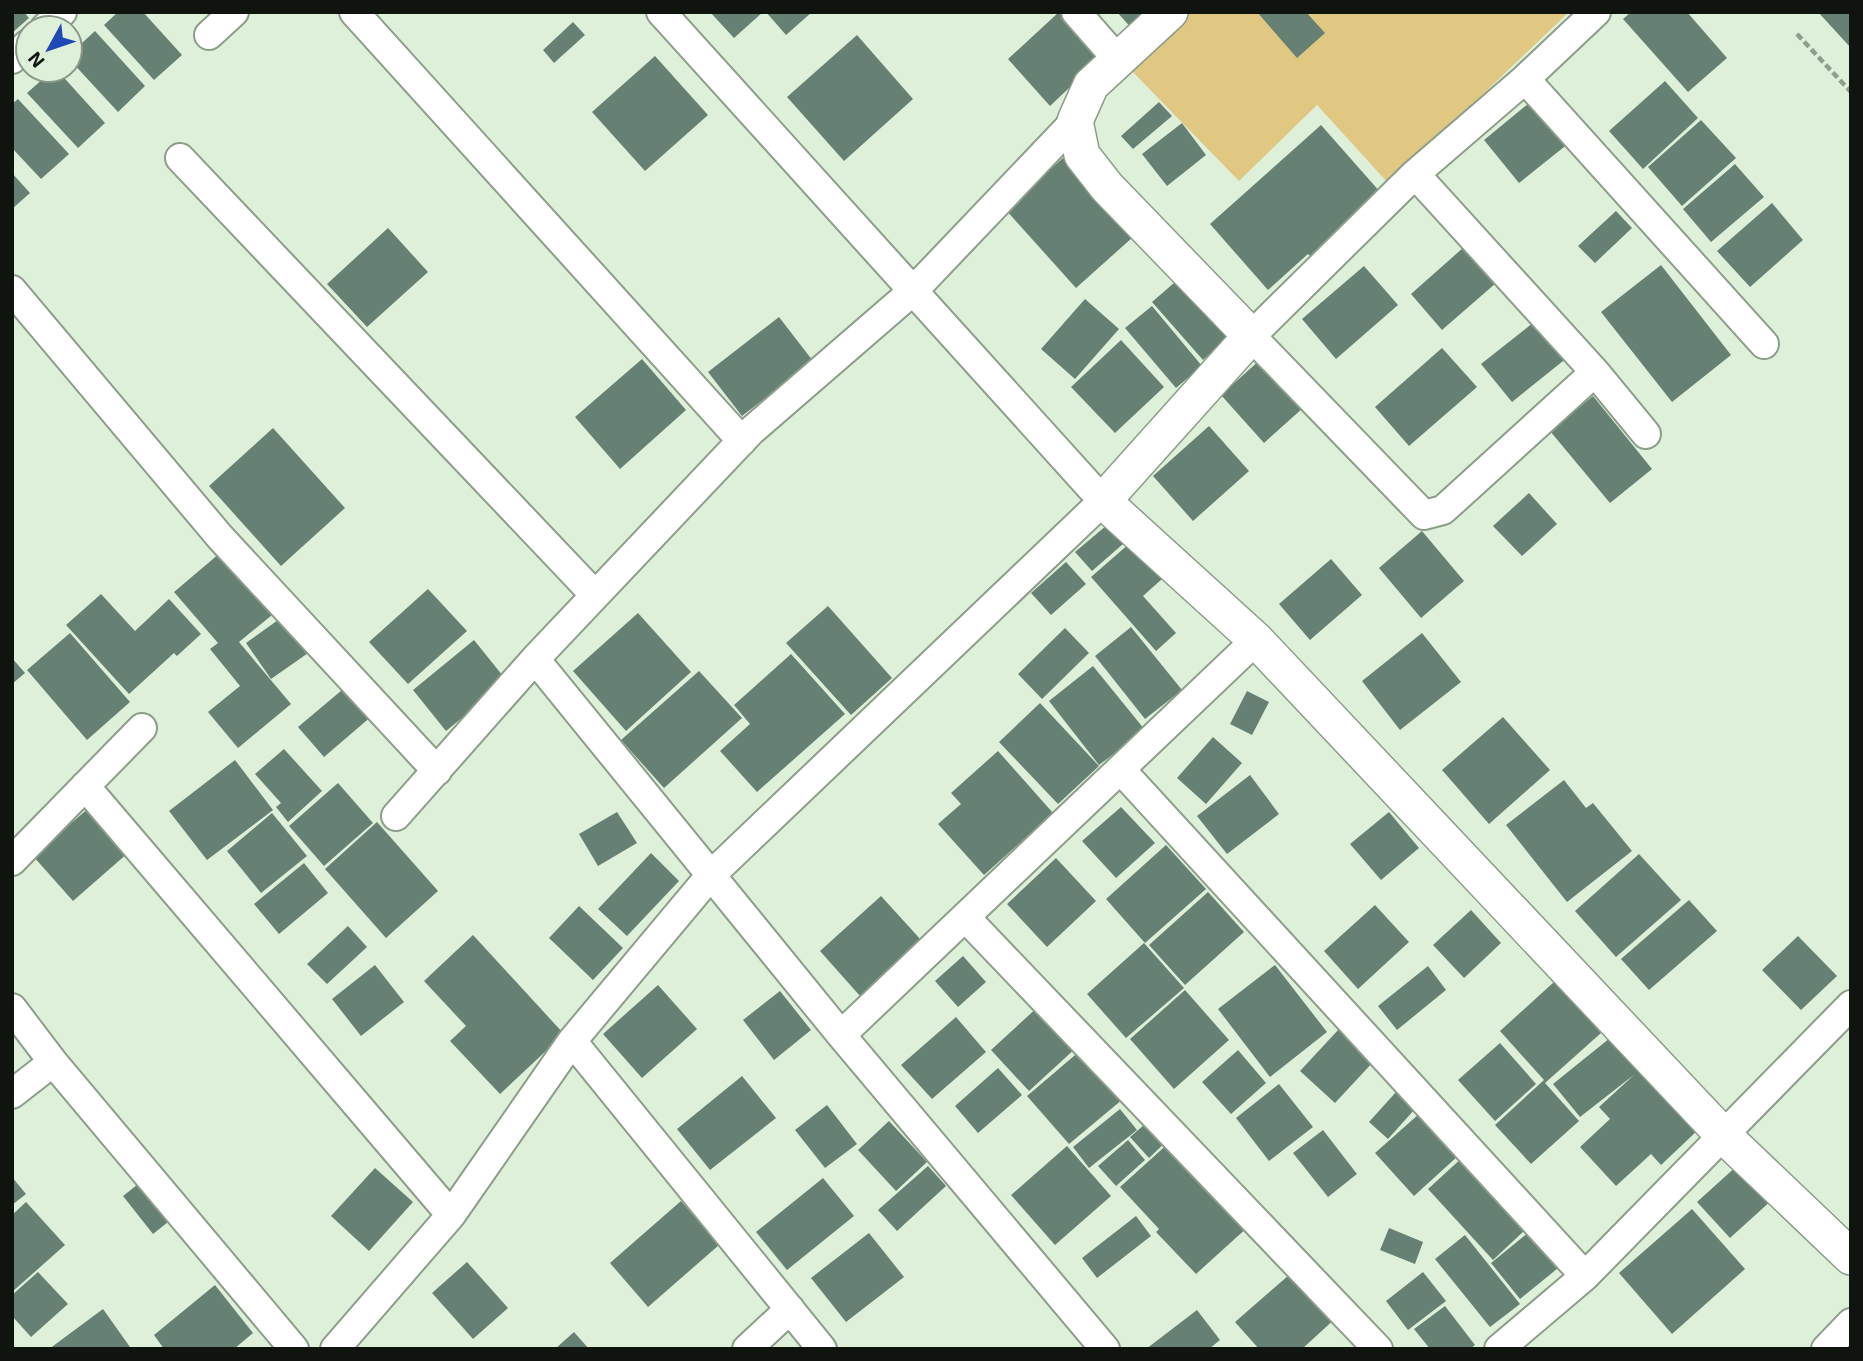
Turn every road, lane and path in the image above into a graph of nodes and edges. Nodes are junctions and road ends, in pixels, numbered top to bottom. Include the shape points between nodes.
1 (234, 12) edge
2 (354, 12) edge
3 (661, 12) edge
4 (1076, 12) edge
5 (1170, 12) edge
6 (1596, 12) edge
7 (1797, 34) dead end
8 (209, 35) dead end
9 (1118, 60) junction
10 (1525, 79) junction
11 (1851, 92) edge
12 (1075, 121) junction
13 (180, 158) dead end
14 (1415, 174) junction
15 (12, 290) edge
16 (914, 290) junction
17 (1251, 336) junction
18 (1764, 344) dead end
19 (1595, 372) junction
20 (1646, 434) dead end
21 (742, 441) junction
22 (1103, 501) junction
23 (595, 596) junction
24 (1256, 640) junction
25 (535, 659) junction
26 (142, 727) dead end
27 (1121, 770) junction
28 (437, 771) junction
29 (85, 786) junction
30 (397, 817) dead end
31 (12, 861) edge
32 (710, 876) junction
33 (966, 918) junction
34 (1851, 1004) edge
35 (12, 1008) edge
36 (841, 1035) junction
37 (572, 1041) junction
38 (53, 1062) junction
39 (12, 1094) edge
40 (1724, 1136) junction
41 (451, 1215) junction
42 (1851, 1257) edge
43 (1585, 1276) junction
44 (790, 1310) junction
45 (1851, 1323) edge
46 (294, 1349) edge
47 (335, 1349) edge
48 (747, 1349) edge
49 (822, 1349) edge
50 (1105, 1349) edge
51 (1378, 1349) edge
52 (1499, 1349) edge
53 (1826, 1349) edge

1 - 8 street
2 - 21 street
3 - 16 street
4 - 9 street
5 - 9 street
6 - 10 street
7 - 11 path
9 - 12 street via 1091,85
10 - 14 street
10 - 18 street
12 - 16 street
12 - 17 street via 1082,155 1107,187
13 - 23 street
14 - 17 street
14 - 19 street
15 - 28 street via 220,537
16 - 21 street
16 - 22 street
17 - 19 street via 1424,515 1443,510
17 - 22 street
19 - 20 street
21 - 23 street
22 - 24 street
22 - 32 street
23 - 25 street
24 - 27 street
24 - 40 street
25 - 28 street
25 - 32 street
26 - 29 street
27 - 33 street
27 - 43 street
28 - 30 street
29 - 31 street
29 - 41 street
32 - 36 street
32 - 37 street
33 - 36 street
33 - 51 street
34 - 40 street
35 - 38 street
36 - 50 street
37 - 41 street
37 - 44 street
38 - 39 street
38 - 46 street
40 - 42 street
40 - 43 street
41 - 47 street
43 - 52 street
44 - 48 street
44 - 49 street
45 - 53 street

